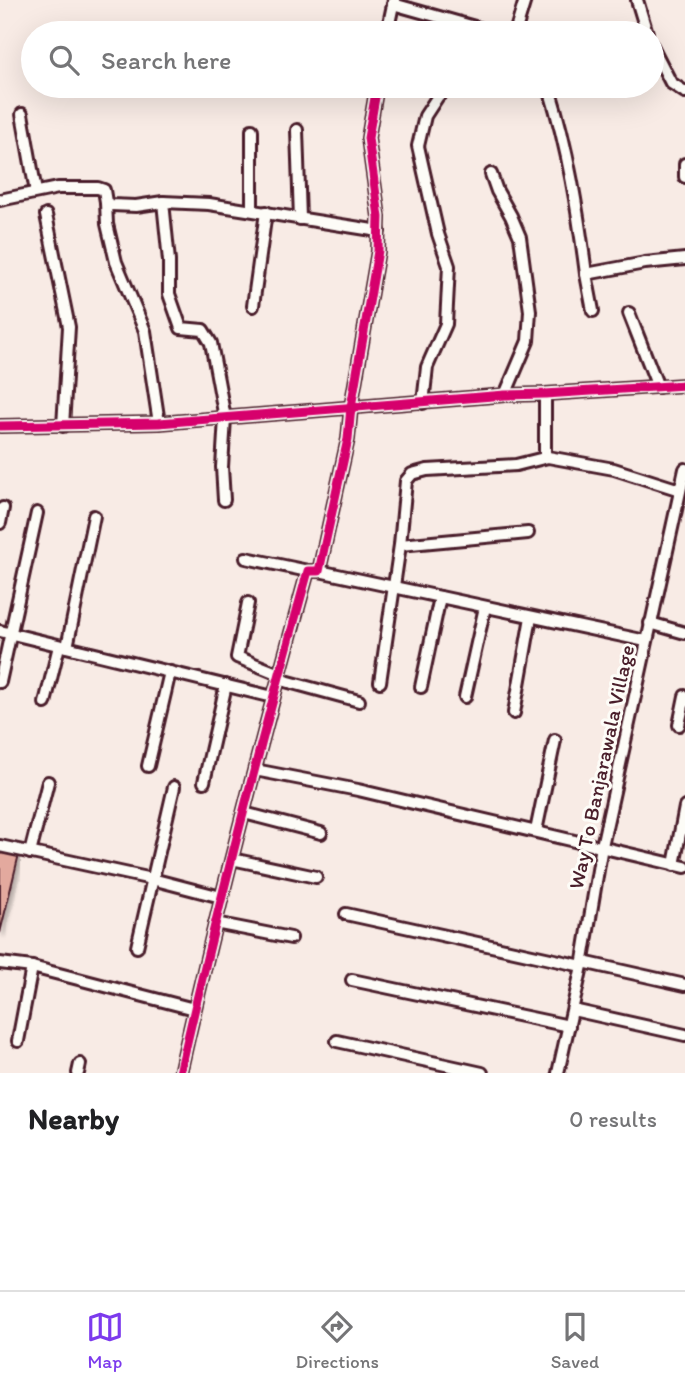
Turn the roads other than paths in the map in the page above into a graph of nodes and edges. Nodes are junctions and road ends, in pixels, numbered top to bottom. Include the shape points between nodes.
1 (525, 0) edge
2 (637, 0) edge
3 (394, 2) edge
4 (390, 21) edge
5 (457, 21) edge
6 (519, 21) edge
7 (643, 21) edge
8 (664, 71) edge
9 (685, 92) edge
10 (375, 98) edge
11 (437, 98) edge
12 (552, 98) edge
13 (22, 114) dead end
14 (251, 130) dead end
15 (297, 130) dead end
16 (685, 164) edge
17 (491, 174) dead end
18 (685, 177) edge
19 (36, 192) junction
20 (0, 200) edge
21 (163, 202) junction
22 (106, 203) junction
23 (252, 210) junction
24 (266, 212) junction
25 (46, 215) dead end
26 (300, 219) junction
27 (379, 231) junction
28 (685, 260) edge
29 (586, 274) junction
30 (253, 306) dead end
31 (593, 311) dead end
32 (629, 313) dead end
33 (685, 385) edge
34 (658, 387) junction
35 (545, 394) junction
36 (505, 395) junction
37 (423, 403) junction
38 (351, 407) junction
39 (225, 418) junction
40 (159, 424) junction
41 (0, 426) edge
42 (63, 426) junction
43 (545, 457) junction
44 (685, 469) edge
45 (680, 490) junction
46 (224, 500) dead end
47 (3, 508) dead end
48 (37, 513) dead end
49 (94, 516) dead end
50 (0, 523) edge
51 (528, 533) dead end
52 (400, 545) junction
53 (246, 558) dead end
54 (314, 571) junction
55 (393, 586) junction
56 (440, 597) junction
57 (248, 603) dead end
58 (485, 607) junction
59 (531, 617) junction
60 (650, 623) junction
61 (6, 633) edge
62 (685, 634) edge
63 (646, 641) junction
64 (63, 647) junction
65 (170, 672) junction
66 (279, 677) junction
67 (0, 682) edge
68 (380, 682) dead end
69 (226, 685) junction
70 (421, 687) dead end
71 (685, 696) edge
72 (273, 697) junction
73 (465, 697) dead end
74 (359, 701) dead end
75 (45, 703) dead end
76 (514, 713) dead end
77 (679, 725) dead end
78 (555, 740) dead end
79 (148, 766) dead end
80 (255, 770) junction
81 (48, 782) dead end
82 (204, 782) dead end
83 (174, 788) dead end
84 (685, 807) edge
85 (244, 813) junction
86 (536, 831) junction
87 (321, 833) dead end
88 (0, 846) edge
89 (602, 846) junction
90 (30, 853) junction
91 (232, 859) junction
92 (679, 866) edge
93 (316, 877) dead end
94 (152, 879) junction
95 (221, 897) junction
96 (346, 914) dead end
97 (215, 923) junction
98 (291, 938) dead end
99 (137, 947) dead end
100 (0, 963) edge
101 (583, 964) junction
102 (33, 967) junction
103 (352, 979) dead end
104 (685, 985) edge
105 (194, 1009) junction
106 (573, 1010) junction
107 (569, 1026) junction
108 (685, 1035) edge
109 (18, 1041) dead end
110 (337, 1041) dead end
111 (180, 1073) edge
112 (482, 1073) edge
113 (558, 1073) edge

1 - 6 street
2 - 7 street
3 - 4 street
3 - 5 street
8 - 9 street
10 - 27 street via 368,138
11 - 37 street via 425,116 418,146 449,266 446,324 429,360
12 - 29 street via 578,206
13 - 19 street
14 - 23 street
15 - 26 street
16 - 18 street
17 - 36 street via 520,237 530,311 528,341
19 - 20 street
19 - 22 street via 98,188 104,190
21 - 22 street via 136,206
21 - 23 street
21 - 39 street via 171,306 181,328 200,329 209,337
22 - 40 street via 116,262 145,331
23 - 24 street
24 - 26 street
24 - 30 street
25 - 42 street via 69,327
26 - 27 street
27 - 38 street
28 - 29 street via 645,262
29 - 31 street
32 - 34 street
33 - 34 street
34 - 35 street
35 - 36 street
35 - 43 street
36 - 37 street
37 - 38 street
38 - 39 street
38 - 54 street via 348,439
39 - 40 street
39 - 46 street
40 - 42 street
41 - 42 street
43 - 45 street via 614,469
43 - 52 street via 516,465 412,474 406,481
44 - 45 street, Way To Banjarawala Village
45 - 60 street, Way To Banjarawala Village
47 - 50 street
48 - 61 street
49 - 64 street
51 - 52 street
52 - 55 street
53 - 54 street
54 - 55 street
54 - 66 street
55 - 56 street
55 - 68 street
56 - 58 street
56 - 70 street
57 - 66 street via 237,657
58 - 59 street
58 - 73 street
59 - 63 street
59 - 76 street
60 - 62 street
60 - 63 street, Way To Banjarawala Village
61 - 64 street
61 - 67 street
63 - 89 street, Way To Banjarawala Village
64 - 65 street
64 - 75 street
65 - 69 street
65 - 79 street
66 - 72 street
66 - 74 street
69 - 72 street
69 - 82 street
71 - 77 street
72 - 80 street
78 - 86 street
80 - 85 street
80 - 86 street
81 - 90 street
83 - 94 street
84 - 92 street
85 - 87 street
85 - 91 street
86 - 89 street
88 - 90 street
89 - 92 street
89 - 101 street, Way To Banjarawala Village
90 - 94 street
91 - 93 street
91 - 95 street
94 - 95 street
94 - 99 street
95 - 97 street
96 - 101 street
97 - 98 street
97 - 105 street
100 - 102 street
101 - 104 street
101 - 106 street, Way To Banjarawala Village
102 - 105 street
102 - 109 street
103 - 107 street
105 - 111 street
106 - 107 street, Way To Banjarawala Village
106 - 108 street
107 - 113 street, Way To Banjarawala Village
110 - 112 street

